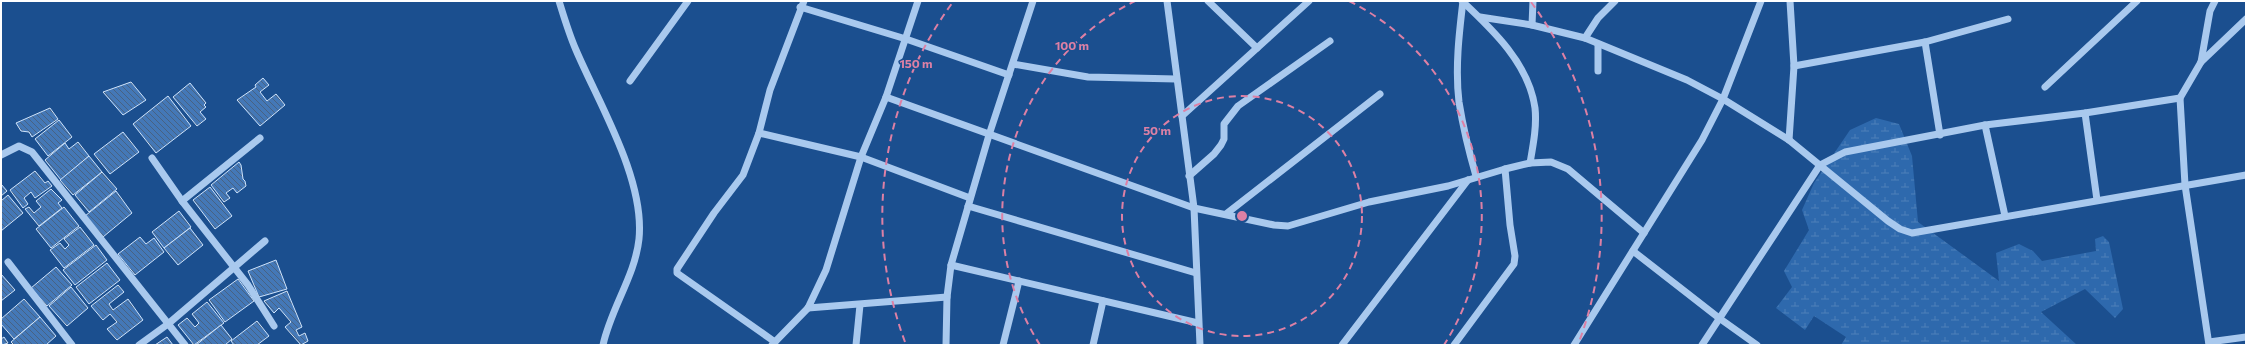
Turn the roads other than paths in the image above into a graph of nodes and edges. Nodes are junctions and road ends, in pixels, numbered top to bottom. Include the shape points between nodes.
1 (559, 1) edge
2 (688, 1) edge
3 (918, 1) edge
4 (1033, 1) edge
5 (1167, 1) edge
6 (1208, 1) edge
7 (1309, 1) edge
8 (1463, 1) edge
9 (1533, 1) edge
10 (1615, 1) edge
11 (1761, 1) edge
12 (1790, 1) edge
13 (2137, 1) edge
14 (2215, 1) edge
15 (802, 4) edge
16 (1480, 17) junction
17 (2008, 19) dead end
18 (2246, 20) edge
19 (1532, 25) junction
20 (1585, 38) junction
21 (906, 39) junction
22 (1330, 41) dead end
23 (1924, 42) junction
24 (1598, 44) junction
25 (1257, 48) junction
26 (2201, 62) junction
27 (1012, 64) junction
28 (1794, 66) junction
29 (1598, 71) dead end
30 (1008, 75) junction
31 (1176, 79) junction
32 (630, 81) dead end
33 (2045, 87) dead end
34 (1380, 94) dead end
35 (886, 97) junction
36 (2180, 98) junction
37 (1723, 99) junction
38 (2085, 113) junction
39 (1182, 116) junction
40 (1985, 125) junction
41 (759, 133) junction
42 (989, 135) junction
43 (1940, 135) junction
44 (260, 138) dead end
45 (1789, 140) junction
46 (1, 156) edge
47 (152, 158) dead end
48 (861, 158) junction
49 (1530, 163) junction
50 (1820, 164) junction
51 (1505, 169) junction
52 (2246, 175) edge
53 (1189, 176) junction
54 (1476, 176) junction
55 (1468, 180) junction
56 (2184, 185) junction
57 (970, 198) junction
58 (2097, 200) junction
59 (182, 201) junction
60 (968, 206) junction
61 (1194, 208) junction
62 (1226, 214) junction
63 (2005, 216) junction
64 (1644, 233) junction
65 (265, 241) dead end
66 (1633, 251) junction
67 (8, 262) dead end
68 (951, 266) junction
69 (233, 267) junction
70 (1196, 273) junction
71 (1019, 281) junction
72 (947, 297) junction
73 (1103, 301) junction
74 (860, 305) junction
75 (808, 308) junction
76 (1719, 318) junction
77 (1198, 323) junction
78 (168, 324) junction
79 (274, 326) dead end
80 (2246, 337) edge
81 (774, 344) edge
82 (2209, 344) edge
83 (72, 345) edge
84 (139, 345) edge
85 (185, 345) edge
86 (603, 345) edge
87 (856, 345) edge
88 (946, 345) edge
89 (1003, 345) edge
90 (1093, 345) edge
91 (1200, 345) edge
92 (1342, 345) edge
93 (1454, 345) edge
94 (1574, 345) edge
95 (1702, 345) edge
96 (1757, 345) edge

1 - 86 street via 575,48 625,158 638,212 639,237 636,260
2 - 32 street
3 - 21 street
4 - 27 street
5 - 31 street
6 - 25 street
7 - 25 street
8 - 16 street
8 - 54 street via 1458,67 1459,100 1465,137
9 - 19 street
10 - 20 street via 1598,18
11 - 37 street
12 - 28 street
13 - 33 street
14 - 26 street via 2210,12
15 - 21 street
15 - 41 street via 770,90
16 - 19 street
16 - 49 street via 1516,60 1529,88 1535,108
17 - 23 street
18 - 26 street
19 - 20 street
20 - 24 street
21 - 30 street
21 - 35 street
22 - 53 street via 1238,106 1224,124 1224,139 1221,145
23 - 28 street
23 - 43 street
24 - 29 street
24 - 37 street via 1653,65
25 - 39 street
26 - 36 street
27 - 30 street
27 - 31 street via 1088,77
28 - 45 street
30 - 42 street
31 - 39 street
34 - 62 street
35 - 42 street
35 - 48 street
36 - 38 street
36 - 56 street
37 - 45 street
37 - 64 street via 1702,140
38 - 40 street
38 - 58 street
39 - 53 street
40 - 43 street
40 - 63 street
41 - 48 street
41 - 81 street via 743,175 709,219 678,266 677,273
42 - 57 street
42 - 61 street
43 - 50 street via 1845,152
44 - 59 street
45 - 50 street
46 - 78 street via 18,146 32,152
47 - 59 street
48 - 57 street
48 - 75 street via 826,270
49 - 51 street
49 - 64 street via 1551,162 1568,169
50 - 63 street via 1888,221 1912,233
50 - 76 street
51 - 54 street
51 - 93 street via 1514,264
52 - 56 street
53 - 61 street
54 - 55 street
55 - 62 street via 1368,202 1288,226
55 - 92 street
56 - 58 street
56 - 82 street
57 - 60 street
58 - 63 street
59 - 69 street
60 - 68 street
60 - 70 street
61 - 62 street
61 - 70 street
64 - 66 street
65 - 69 street
66 - 76 street
66 - 94 street
67 - 83 street
68 - 71 street
68 - 72 street
69 - 78 street
69 - 79 street via 248,285
70 - 77 street
71 - 73 street
71 - 89 street
72 - 74 street
72 - 88 street
73 - 77 street
73 - 90 street
74 - 75 street
74 - 87 street
75 - 81 street
76 - 95 street
76 - 96 street
77 - 91 street
78 - 84 street
78 - 85 street
80 - 82 street

